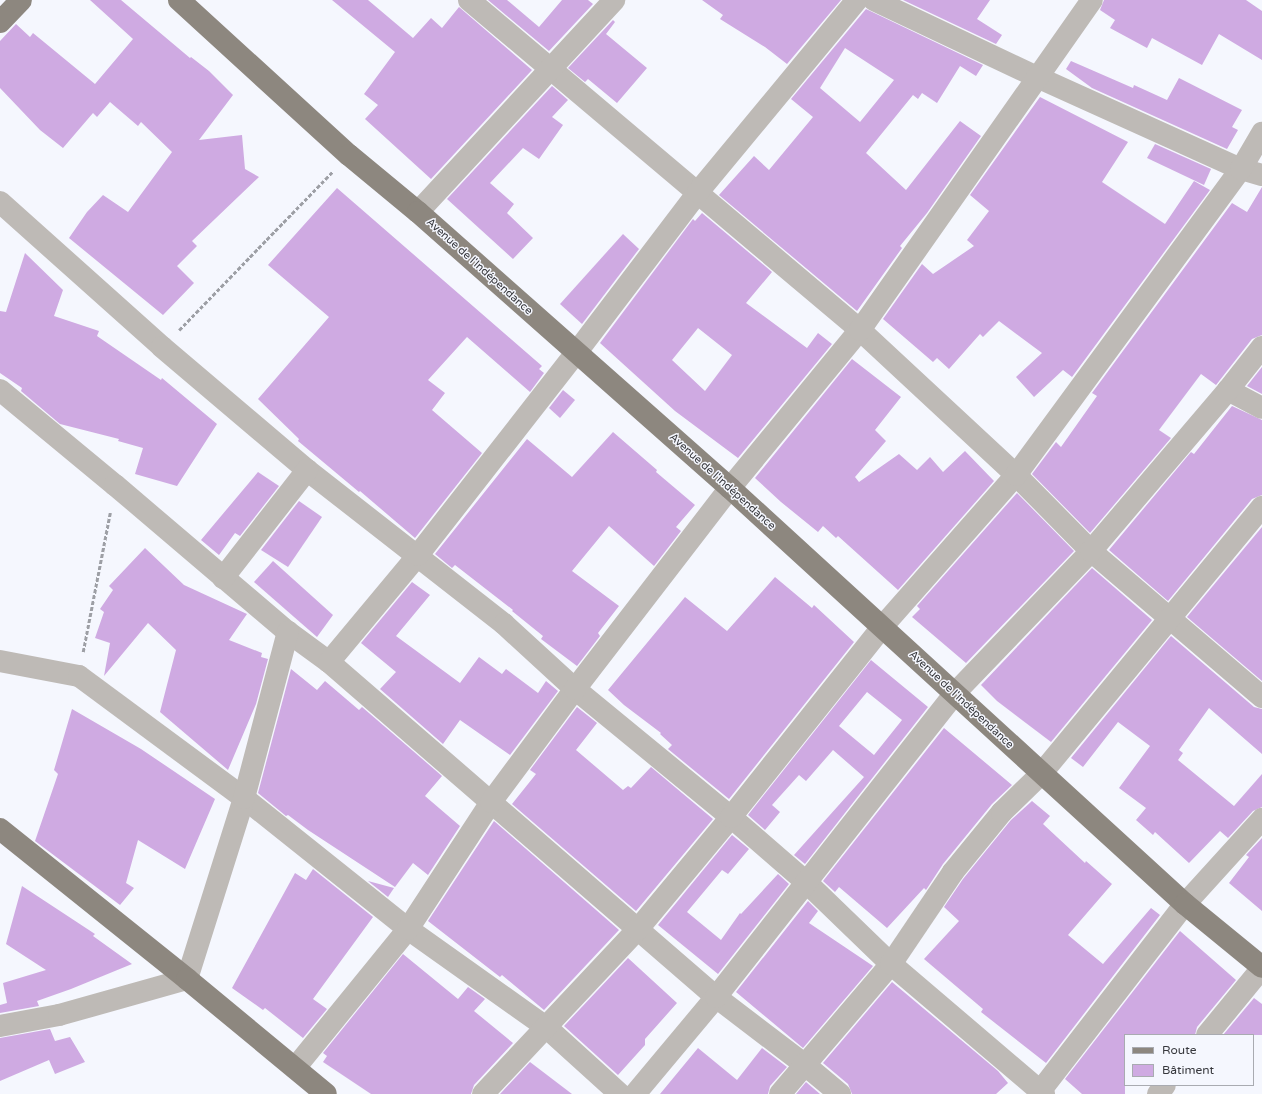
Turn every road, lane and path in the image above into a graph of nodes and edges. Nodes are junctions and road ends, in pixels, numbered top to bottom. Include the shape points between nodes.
1 (21, 0) edge
2 (179, 0) edge
3 (469, 0) edge
4 (614, 0) edge
5 (857, 0) edge
6 (874, 0) edge
7 (1092, 0) edge
8 (0, 22) edge
9 (550, 69) junction
10 (1037, 77) junction
11 (1262, 134) edge
12 (349, 155) junction
13 (1241, 169) junction
14 (1262, 175) edge
15 (698, 192) junction
16 (0, 202) edge
17 (418, 212) junction
18 (860, 330) junction
19 (162, 347) junction
20 (1262, 347) edge
21 (576, 353) junction
22 (0, 390) edge
23 (1228, 390) junction
24 (1262, 408) edge
25 (307, 470) junction
26 (1016, 474) junction
27 (115, 485) junction
28 (730, 488) junction
29 (1262, 507) edge
30 (1091, 551) junction
31 (418, 555) junction
32 (223, 578) junction
33 (1171, 617) junction
34 (882, 627) junction
35 (288, 632) junction
36 (0, 661) edge
37 (329, 662) junction
38 (79, 676) junction
39 (576, 689) junction
40 (955, 693) junction
41 (1262, 697) edge
42 (1041, 774) junction
43 (244, 798) junction
44 (491, 802) junction
45 (732, 817) junction
46 (1262, 819) edge
47 (0, 829) edge
48 (806, 882) junction
49 (1185, 904) junction
50 (408, 929) junction
51 (638, 929) junction
52 (891, 964) junction
53 (1262, 968) edge
54 (187, 979) junction
55 (716, 997) junction
56 (0, 1026) edge
57 (546, 1027) junction
58 (1208, 1034) edge
59 (804, 1064) junction
60 (295, 1068) junction
61 (1164, 1086) edge
62 (1041, 1093) edge
63 (326, 1094) edge
64 (483, 1094) edge
65 (620, 1094) edge
66 (635, 1094) edge
67 (780, 1094) edge
68 (840, 1094) edge
69 (1158, 1094) edge

1 - 8 main road
2 - 12 main road, Avenue de l'Indépendance
3 - 9 street
4 - 9 street
5 - 15 street
6 - 10 street
7 - 10 street
9 - 15 street
9 - 17 street
10 - 13 street
10 - 18 street
11 - 13 street
12 - 17 main road, Avenue de l'Indépendance
12 - 19 path
13 - 14 street
13 - 26 street
15 - 18 street
15 - 21 street
16 - 19 street
17 - 21 main road, Avenue de l'Indépendance
18 - 26 street
18 - 28 street
19 - 25 street
20 - 23 street
21 - 28 main road, Avenue de l'Indépendance
21 - 31 street
22 - 27 street
23 - 24 street
23 - 30 street
25 - 31 street
25 - 32 street
26 - 30 street
26 - 34 street
27 - 32 street
27 - 38 path
28 - 34 main road, Avenue de l'Indépendance
28 - 39 street
29 - 33 street
30 - 33 street
30 - 40 street
31 - 37 street
31 - 39 street via 504,624
32 - 35 street
33 - 41 street
33 - 42 street
34 - 40 main road, Avenue de l'Indépendance
34 - 45 street
35 - 37 street
35 - 43 street
36 - 38 street
37 - 44 street
38 - 43 street
39 - 44 street
39 - 45 street
40 - 42 main road, Avenue de l'Indépendance
40 - 48 street
42 - 49 main road, Avenue de l'Indépendance
42 - 52 street via 1002,812 953,872
43 - 50 street
43 - 54 street
44 - 50 street
44 - 51 street
45 - 48 street
45 - 51 street
46 - 49 street
47 - 54 main road
48 - 52 street
48 - 55 street
49 - 53 main road, Avenue de l'Indépendance
49 - 62 street
50 - 57 street
50 - 60 street
51 - 55 street
51 - 57 street
52 - 59 street
52 - 62 street
53 - 58 street
54 - 56 street via 59,1015
54 - 60 main road
55 - 59 street
55 - 66 street
57 - 64 street
57 - 65 street
59 - 67 street
59 - 68 street
60 - 63 main road
61 - 69 street

